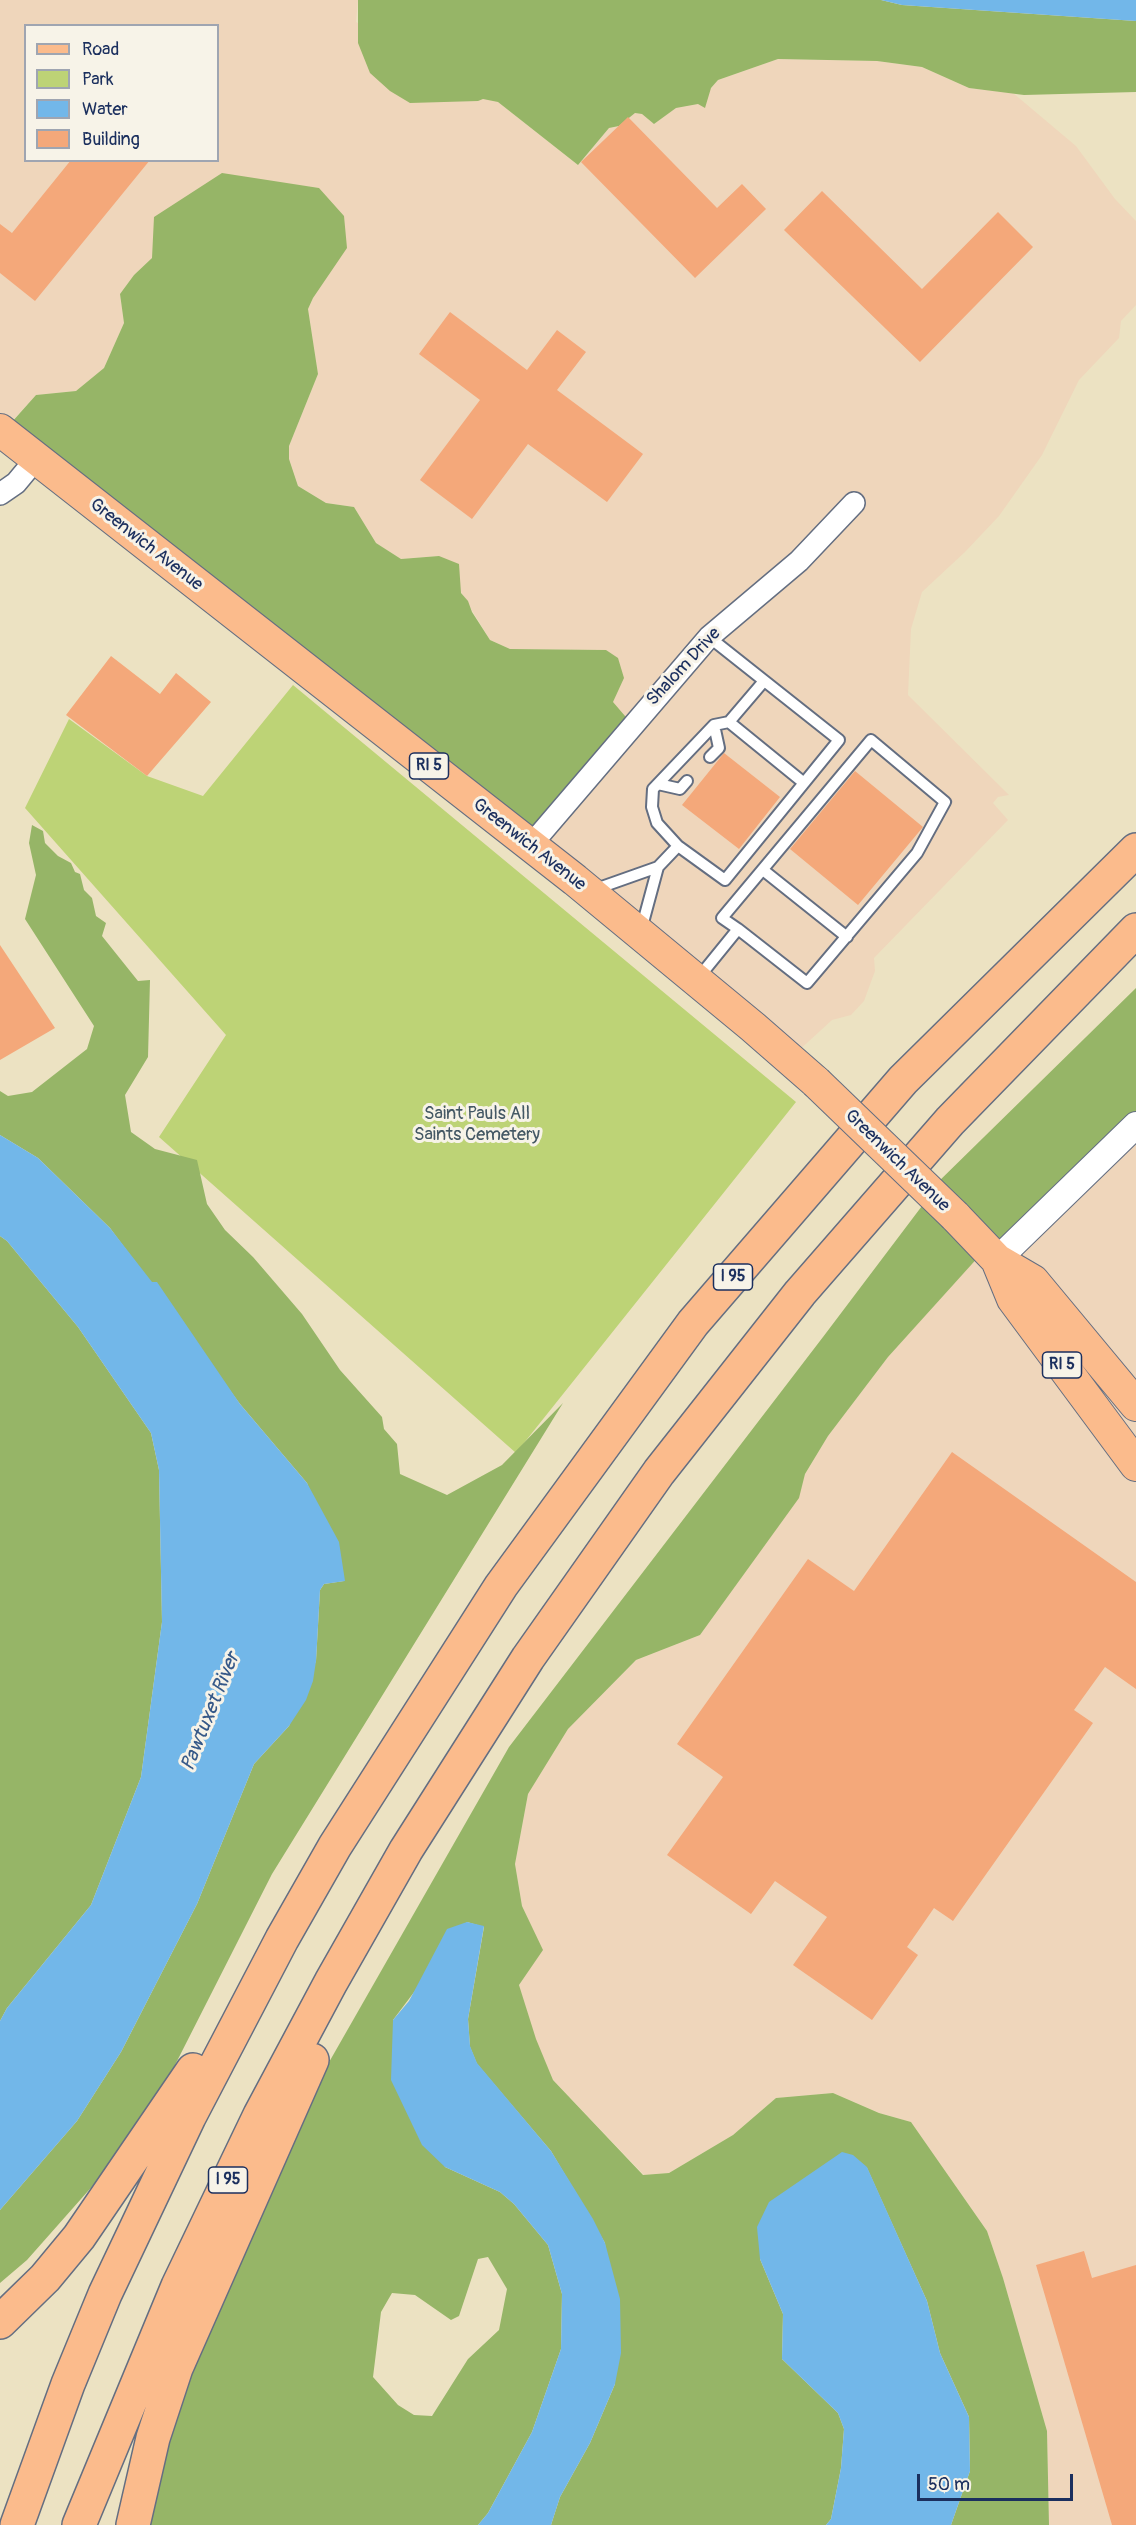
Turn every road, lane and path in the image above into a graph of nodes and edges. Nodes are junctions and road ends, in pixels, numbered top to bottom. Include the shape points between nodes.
1 (0, 430) edge
2 (36, 459) junction
3 (0, 494) edge
4 (854, 503) dead end
5 (710, 637) junction
6 (764, 681) junction
7 (729, 722) junction
8 (714, 725) junction
9 (711, 757) dead end
10 (687, 781) dead end
11 (804, 783) junction
12 (658, 784) junction
13 (530, 846) junction
14 (678, 846) junction
15 (1136, 850) edge
16 (658, 867) junction
17 (763, 870) junction
18 (589, 891) junction
19 (738, 929) junction
20 (1136, 930) edge
21 (640, 933) junction
22 (847, 937) junction
23 (697, 980) junction
24 (1136, 1125) edge
25 (997, 1260) junction
26 (1136, 1405) edge
27 (1136, 1466) edge
28 (406, 1850) junction
29 (282, 1940) junction
30 (0, 2322) edge
31 (16, 2525) edge
32 (79, 2525) edge
33 (133, 2525) edge

1 - 2 main road, RI 5
2 - 3 street via 16,483
2 - 13 main road, Greenwich Avenue / RI 5
4 - 5 street, Shalom Drive via 799,561
5 - 6 lane
5 - 13 street, Shalom Drive
6 - 7 lane
6 - 11 lane via 839,740
7 - 8 lane
7 - 11 lane
8 - 9 lane via 719,748
8 - 12 lane
10 - 12 lane via 680,789
11 - 14 lane via 724,880
12 - 14 lane via 653,789 652,807 657,823
13 - 18 main road, Greenwich Avenue / RI 5
14 - 16 lane
15 - 29 highway, I 95 via 903,1080 693,1323 501,1586 391,1755
16 - 18 lane
16 - 21 lane
17 - 19 lane via 722,918
17 - 22 lane
17 - 22 lane via 871,740 945,802 917,854
18 - 21 main road, Greenwich Avenue / RI 5
19 - 22 lane via 807,983
19 - 23 lane
20 - 28 highway, I 95 via 1002,1065 897,1179 752,1352 571,1594
21 - 23 main road, Greenwich Avenue / RI 5
23 - 25 main road, Greenwich Avenue / RI 5, bridge via 816,1082
24 - 25 street
25 - 26 main road, Greenwich Avenue / RI 5 via 1033,1281
25 - 27 main road, Greenwich Avenue / RI 5 via 1013,1299
28 - 32 highway, I 95 via 294,2050 226,2183 148,2356
28 - 33 highway via 187,2340 153,2438
29 - 30 highway via 90,2222 45,2278
29 - 31 highway, I 95 via 189,2117 105,2294

